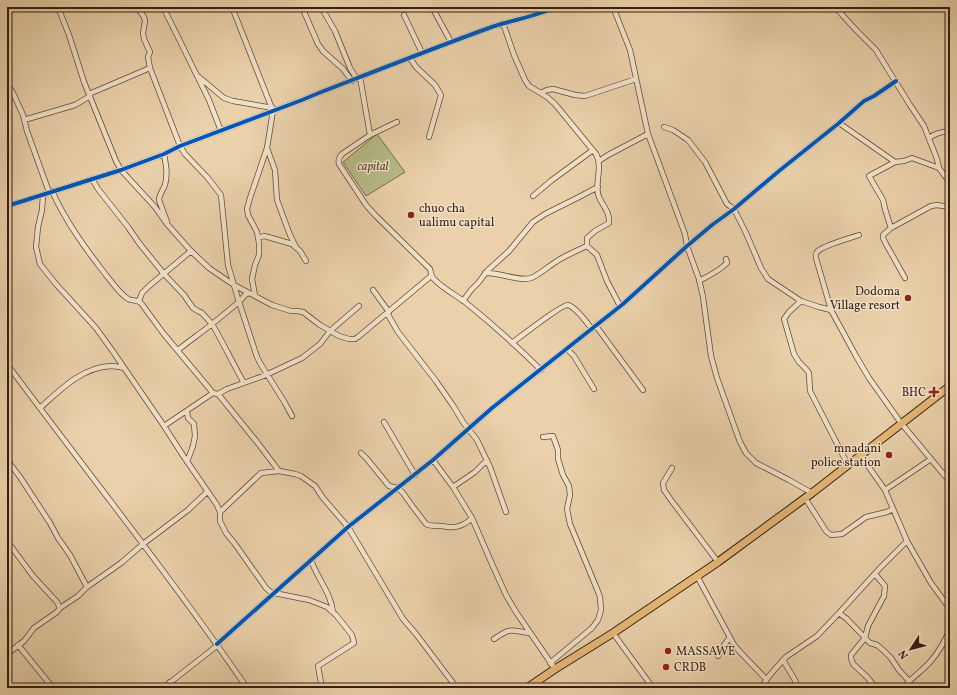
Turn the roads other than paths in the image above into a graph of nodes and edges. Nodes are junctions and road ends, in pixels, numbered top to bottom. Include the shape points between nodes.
1 (58, 7) edge
2 (137, 7) edge
3 (163, 7) edge
4 (232, 7) edge
5 (302, 7) edge
6 (321, 7) edge
7 (432, 7) edge
8 (556, 7) edge
9 (613, 7) edge
10 (835, 7) edge
11 (404, 15) dead end
12 (503, 23) junction
13 (451, 42) junction
14 (422, 53) junction
15 (410, 58) junction
16 (150, 68) junction
17 (197, 74) junction
18 (356, 79) junction
19 (636, 79) junction
20 (896, 81) junction
21 (7, 84) edge
22 (541, 93) junction
23 (90, 95) junction
24 (272, 109) junction
25 (24, 120) junction
26 (397, 122) dead end
27 (840, 123) junction
28 (664, 127) dead end
29 (221, 131) junction
30 (950, 132) edge
31 (648, 134) junction
32 (370, 135) junction
33 (429, 137) dead end
34 (929, 138) junction
35 (180, 146) junction
36 (267, 148) junction
37 (593, 150) junction
38 (164, 154) junction
39 (599, 161) junction
40 (895, 162) junction
41 (939, 168) junction
42 (121, 170) junction
43 (92, 179) junction
44 (950, 183) edge
45 (598, 187) junction
46 (50, 192) junction
47 (43, 195) junction
48 (533, 196) dead end
49 (7, 206) edge
50 (950, 207) edge
51 (734, 209) junction
52 (167, 224) junction
53 (892, 228) junction
54 (860, 235) dead end
55 (258, 238) junction
56 (587, 246) junction
57 (687, 246) junction
58 (296, 247) junction
59 (191, 251) junction
60 (726, 259) dead end
61 (306, 262) dead end
62 (228, 265) junction
63 (485, 273) junction
64 (164, 274) junction
65 (431, 276) junction
66 (905, 278) dead end
67 (225, 279) junction
68 (252, 279) junction
69 (699, 281) junction
70 (234, 286) junction
71 (373, 290) dead end
72 (248, 292) junction
73 (255, 296) junction
74 (139, 301) junction
75 (463, 301) junction
76 (801, 301) junction
77 (239, 302) junction
78 (359, 306) dead end
79 (620, 306) junction
80 (831, 310) junction
81 (388, 313) junction
82 (212, 324) junction
83 (596, 326) junction
84 (592, 329) junction
85 (330, 331) junction
86 (512, 343) junction
87 (567, 349) junction
88 (178, 350) junction
89 (7, 364) edge
90 (124, 368) junction
91 (541, 370) junction
92 (266, 375) junction
93 (244, 383) junction
94 (594, 389) dead end
95 (643, 390) dead end
96 (948, 390) edge
97 (216, 394) junction
98 (40, 408) junction
99 (186, 412) junction
100 (292, 416) dead end
101 (384, 422) dead end
102 (902, 423) junction
103 (164, 426) junction
104 (468, 429) junction
105 (542, 437) dead end
106 (360, 453) dead end
107 (860, 456) junction
108 (932, 459) junction
109 (433, 460) junction
110 (487, 460) junction
111 (8, 462) edge
112 (187, 462) junction
113 (848, 465) junction
114 (672, 468) dead end
115 (7, 471) edge
116 (280, 471) junction
117 (415, 474) junction
118 (950, 482) edge
119 (453, 487) junction
120 (398, 488) junction
121 (885, 490) junction
122 (207, 492) junction
123 (812, 492) junction
124 (805, 498) junction
125 (893, 509) junction
126 (220, 512) junction
127 (506, 512) dead end
128 (472, 518) junction
129 (348, 527) junction
130 (907, 540) junction
131 (7, 541) edge
132 (143, 544) junction
133 (312, 560) junction
134 (718, 562) junction
135 (875, 574) junction
136 (697, 576) junction
137 (87, 587) junction
138 (274, 594) junction
139 (60, 608) junction
140 (950, 610) edge
141 (333, 612) junction
142 (839, 613) junction
143 (950, 629) edge
144 (530, 633) junction
145 (614, 633) junction
146 (730, 637) junction
147 (865, 638) junction
148 (494, 639) dead end
149 (18, 645) junction
150 (217, 645) junction
151 (7, 654) edge
152 (718, 656) dead end
153 (783, 660) junction
154 (550, 662) junction
155 (555, 669) junction
156 (540, 679) junction
157 (766, 679) junction
158 (909, 681) junction
159 (170, 682) junction
160 (52, 688) edge
161 (163, 688) edge
162 (174, 688) edge
163 (247, 688) edge
164 (322, 688) edge
165 (458, 688) edge
166 (527, 688) edge
167 (540, 688) edge
168 (652, 688) edge
169 (761, 688) edge
170 (796, 688) edge
171 (876, 688) edge
172 (903, 688) edge

1 - 23 street
2 - 16 street via 145,21 143,33 150,52
3 - 17 street
4 - 24 street
5 - 18 street via 323,51
6 - 18 street via 335,31
7 - 13 street
8 - 12 street
9 - 19 street via 630,50
10 - 20 street via 876,50
11 - 14 street
12 - 13 street
12 - 22 street via 525,80 529,86
13 - 14 street
14 - 15 street
15 - 18 street
15 - 33 street via 442,95
16 - 23 street
16 - 35 street
17 - 24 street via 224,98
17 - 29 street
18 - 24 street via 280,109
18 - 32 street
19 - 22 street via 584,96 553,89
19 - 31 street
20 - 27 street via 864,101
20 - 34 street
21 - 25 street
22 - 37 street via 555,104
23 - 25 street via 75,105
23 - 42 street
24 - 29 street
24 - 36 street
25 - 46 street
26 - 32 street
27 - 40 street
27 - 51 street
28 - 51 street via 688,140 705,162 727,204
29 - 35 street
30 - 34 street via 937,133
31 - 39 street
31 - 57 street via 685,234
32 - 65 street via 342,154 339,164 371,210 430,269
34 - 41 street
35 - 38 street
35 - 62 street via 221,195
36 - 55 street via 247,209
36 - 58 street via 275,170 277,200
37 - 39 street
37 - 48 street
38 - 42 street
38 - 52 street via 167,171 159,200
39 - 45 street
40 - 41 street via 912,158
40 - 53 street via 870,176 883,200
41 - 44 street
42 - 43 street
42 - 52 street
43 - 46 street
43 - 64 street
45 - 56 street via 598,194 609,214 609,223 587,238
45 - 63 street via 537,218 509,251
46 - 47 street
46 - 74 street via 100,268 126,298
47 - 49 street
47 - 90 street via 36,247 40,264 96,328
50 - 53 street via 931,206
51 - 57 street
51 - 76 street via 764,274
52 - 59 street
53 - 66 street via 883,235 883,238
54 - 80 street via 817,251 816,258
55 - 58 street via 264,236
55 - 68 street via 260,249
56 - 63 street via 555,262 532,278
56 - 79 street via 597,256
57 - 69 street
57 - 79 street
58 - 61 street
59 - 64 street
59 - 67 street
60 - 69 street via 721,268
62 - 67 street
62 - 70 street
63 - 75 street
64 - 74 street via 142,293
64 - 82 street via 193,308
65 - 75 street
65 - 81 street
67 - 70 street
68 - 72 street
68 - 73 street
69 - 123 street via 713,364 740,442 756,463
70 - 72 street
70 - 77 street
71 - 81 street
72 - 73 street
72 - 77 street
73 - 85 street via 272,305 303,312
74 - 88 street
75 - 86 street
76 - 80 street
76 - 113 street via 784,319 791,345 799,362 809,373 810,391
77 - 82 street
77 - 92 street via 257,357
78 - 85 street
79 - 83 street
80 - 102 street via 869,378
81 - 85 street via 355,339 339,336
81 - 104 street via 398,332 436,381
82 - 88 street
82 - 93 street
83 - 84 street
83 - 95 street
84 - 86 street via 580,314 567,305 543,319
84 - 87 street
85 - 92 street via 320,344 302,358
86 - 91 street
87 - 91 street
87 - 94 street
88 - 97 street
89 - 98 street
90 - 98 street via 101,367 86,372
90 - 103 street
91 - 104 street
92 - 93 street
92 - 100 street
93 - 97 street
96 - 102 highway
97 - 99 street
97 - 116 street
98 - 132 street
99 - 103 street
99 - 112 street via 194,424 195,436
101 - 117 street
102 - 107 highway
102 - 108 street
103 - 112 street
104 - 109 street
104 - 110 street
105 - 154 street via 553,436 558,450 563,475 570,486 567,509 570,524 597,588 601,604 601,614 592,628
106 - 120 street via 388,486
107 - 113 highway
107 - 121 street
108 - 118 street
108 - 121 street
109 - 117 street
109 - 119 street
110 - 119 street via 478,470
110 - 127 street
111 - 115 street
111 - 137 street via 50,523
112 - 122 street
113 - 123 highway
114 - 134 street via 663,483 664,490
116 - 126 street via 262,473
116 - 129 street via 301,476 315,486
117 - 120 street
119 - 128 street
120 - 128 street via 428,526 453,528
120 - 129 street
121 - 125 street
122 - 126 street
122 - 132 street
123 - 124 highway
124 - 125 street via 830,535 842,534 866,517
124 - 134 highway
125 - 130 street
126 - 138 street via 220,521 226,533 266,588
128 - 144 street via 506,595
129 - 133 street
129 - 165 street via 403,619
130 - 135 street
130 - 140 street via 931,583
131 - 139 street
132 - 137 street
132 - 150 street
133 - 138 street
133 - 141 street via 332,603
134 - 136 highway
135 - 142 street
135 - 147 street via 885,586 884,596 868,626
136 - 145 highway
136 - 146 street
137 - 139 street
138 - 141 street via 309,600
138 - 150 street
139 - 149 street via 34,628
141 - 164 street via 352,635 354,643 318,666
142 - 147 street
142 - 153 street via 817,636
143 - 158 street via 944,643 930,662
144 - 148 street via 511,630
144 - 154 street
145 - 155 highway
145 - 168 street
146 - 152 street
146 - 157 street via 740,653
147 - 158 street via 883,650
147 - 171 street via 851,661
149 - 151 street
149 - 160 street
150 - 159 street
150 - 163 street
153 - 157 street
153 - 170 street via 796,682
154 - 155 street
155 - 156 highway
156 - 166 highway
156 - 167 street
157 - 169 street
158 - 172 street
159 - 161 street
159 - 162 street

